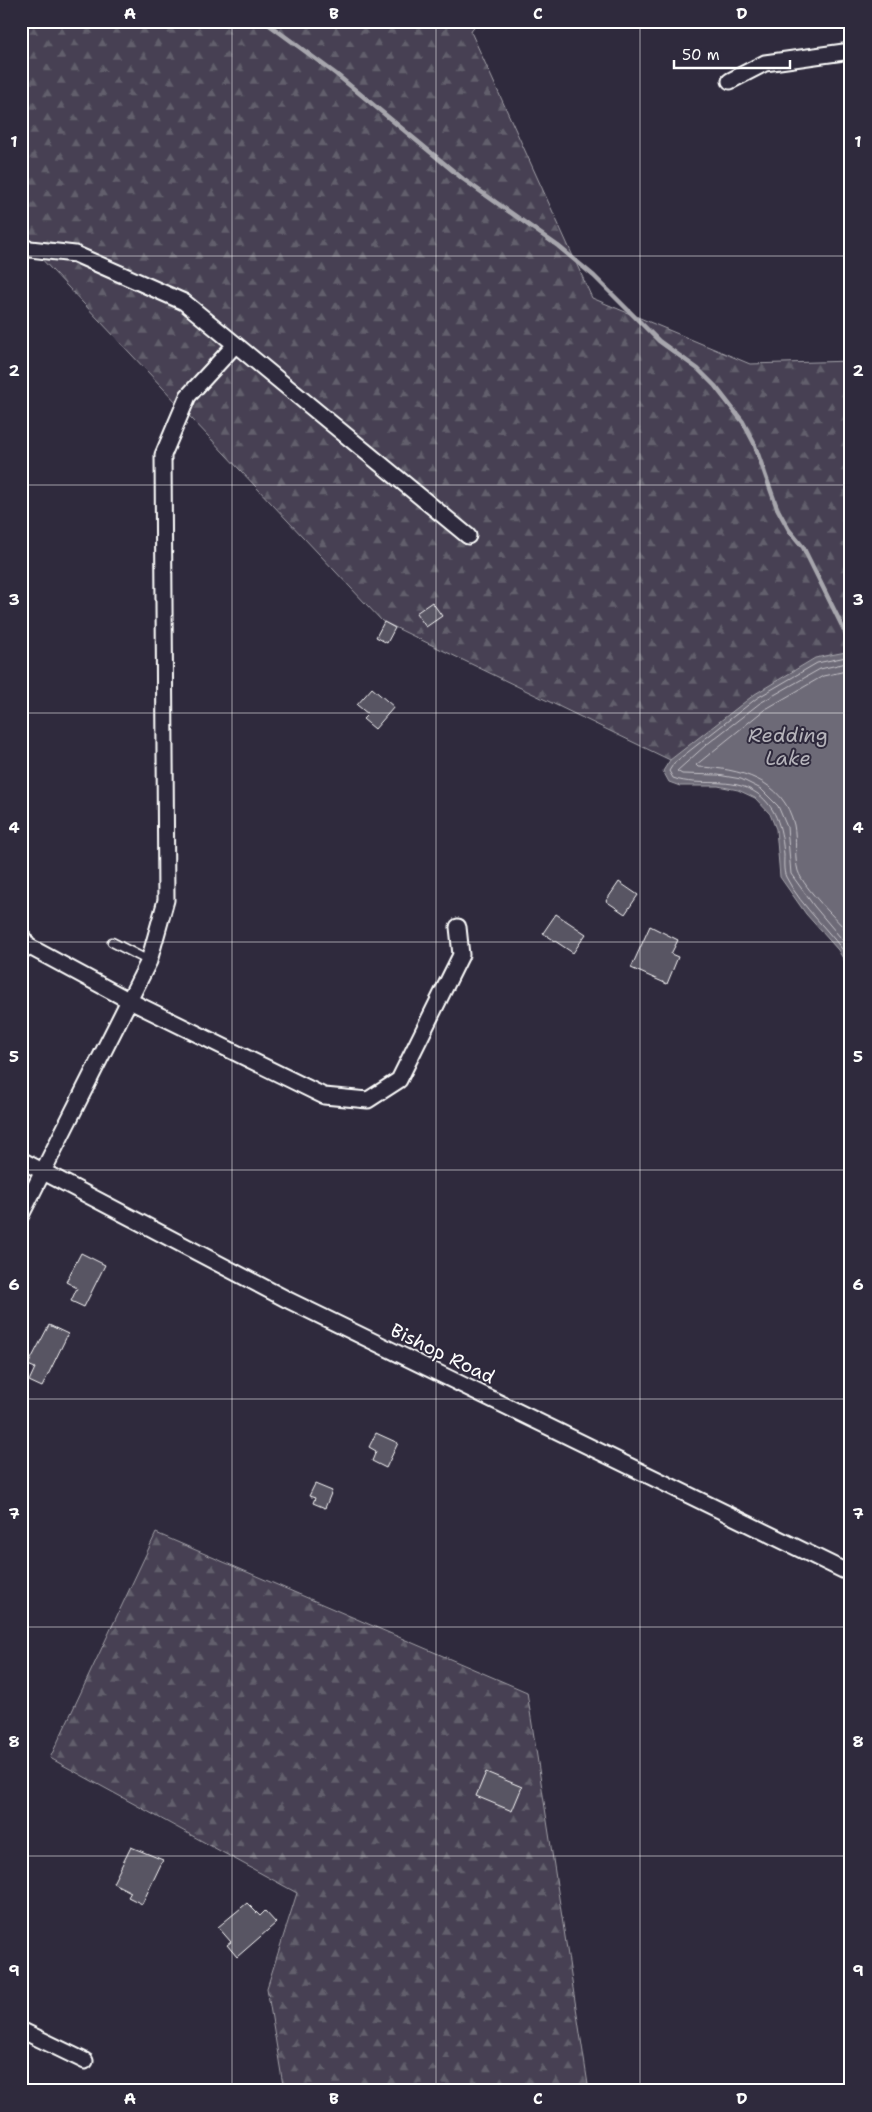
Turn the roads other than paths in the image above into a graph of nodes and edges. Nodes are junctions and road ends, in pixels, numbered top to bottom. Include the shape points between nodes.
1 (851, 51) edge
2 (730, 81) dead end
3 (21, 248) edge
4 (235, 345) junction
5 (468, 536) dead end
6 (458, 927) dead end
7 (21, 935) edge
8 (112, 942) dead end
9 (149, 960) junction
10 (130, 1001) junction
11 (21, 1160) edge
12 (43, 1171) junction
13 (21, 1215) edge
14 (851, 1574) edge
15 (21, 2030) edge
16 (86, 2061) dead end

1 - 2 street via 765,64
3 - 4 street via 76,254 184,302
4 - 5 street
4 - 9 street via 188,396 162,455 166,900
6 - 10 street via 461,954 398,1080 368,1100 324,1096
7 - 10 street via 28,946
8 - 9 lane
9 - 10 street
10 - 12 street
11 - 12 street, Bishop Road
12 - 13 street
12 - 14 street, Bishop Road via 288,1300
15 - 16 street

